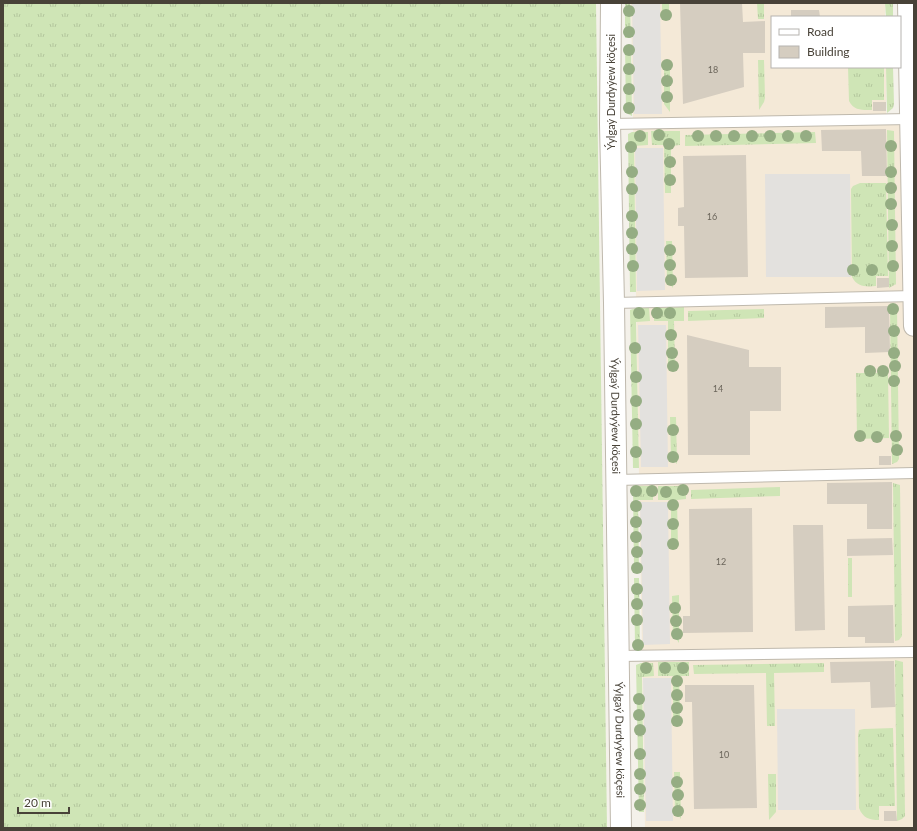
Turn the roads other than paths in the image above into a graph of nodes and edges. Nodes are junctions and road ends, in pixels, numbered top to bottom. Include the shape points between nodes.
1 (611, 3) edge
2 (908, 3) edge
3 (910, 119) junction
4 (610, 124) junction
5 (914, 296) edge
6 (614, 303) junction
7 (914, 326) edge
8 (914, 473) edge
9 (616, 480) junction
10 (914, 652) edge
11 (619, 656) junction
12 (621, 828) edge

1 - 4 street, Ýylgaý Durdyýew köçesi
2 - 3 street
3 - 4 lane
3 - 5 street
4 - 6 street, Ýylgaý Durdyýew köçesi
5 - 6 lane
5 - 7 street
6 - 9 street, Ýylgaý Durdyýew köçesi
8 - 9 lane
9 - 11 street, Ýylgaý Durdyýew köçesi
10 - 11 lane
11 - 12 street, Ýylgaý Durdyýew köçesi

